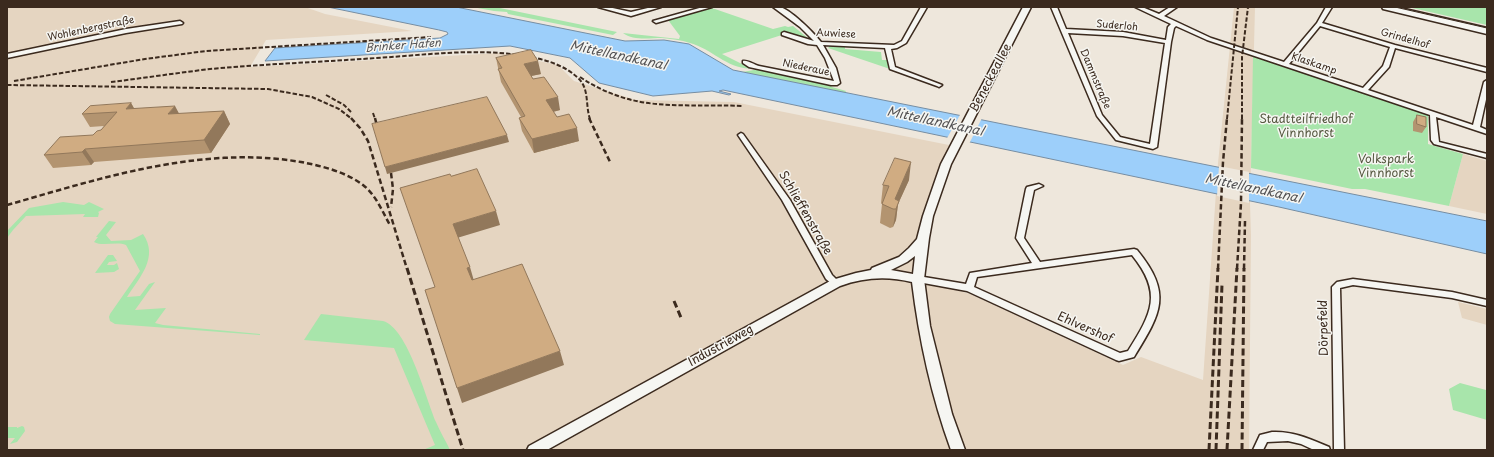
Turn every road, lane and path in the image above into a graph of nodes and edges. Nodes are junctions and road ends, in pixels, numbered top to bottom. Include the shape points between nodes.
1 (601, 7) edge
2 (658, 7) edge
3 (709, 7) edge
4 (776, 7) edge
5 (924, 7) edge
6 (1025, 7) edge
7 (1054, 7) edge
8 (1138, 7) edge
9 (1174, 7) edge
10 (1329, 7) edge
11 (1386, 7) edge
12 (1159, 17) junction
13 (656, 21) dead end
14 (180, 23) dead end
15 (1319, 24) junction
16 (1174, 25) junction
17 (1487, 30) edge
18 (1064, 31) junction
19 (784, 34) dead end
20 (1168, 42) junction
21 (820, 44) junction
22 (1393, 46) junction
23 (888, 47) junction
24 (7, 56) edge
25 (745, 62) dead end
26 (1285, 64) junction
27 (1487, 70) edge
28 (1487, 82) edge
29 (939, 85) dead end
30 (1364, 91) junction
31 (1433, 114) junction
32 (1476, 128) junction
33 (1487, 132) edge
34 (741, 135) dead end
35 (1487, 156) edge
36 (1039, 186) dead end
37 (923, 238) junction
38 (1038, 265) junction
39 (862, 275) junction
40 (918, 279) junction
41 (836, 283) junction
42 (968, 288) junction
43 (1487, 303) edge
44 (534, 450) edge
45 (958, 450) edge
46 (1258, 450) edge
47 (1325, 450) edge
48 (1339, 450) edge

1 - 2 street via 631,14
3 - 13 street
4 - 21 street, Niederaue via 797,21
5 - 23 street, Auwiese via 904,42 895,47
6 - 37 street, Beneckeallee via 946,164
7 - 18 street, Dammstraße
8 - 12 street, Klaskamp
9 - 12 street
10 - 15 street
11 - 17 main road
12 - 16 street, Klaskamp
14 - 24 street, Wohlenbergstraße via 126,30
15 - 22 street, Grindelhof
15 - 26 street
16 - 20 street, Dammstraße via 1171,27
16 - 26 street, Klaskamp
18 - 20 street, Suderloh via 1124,34
18 - 20 street, Dammstraße via 1099,116 1118,139 1153,147
19 - 21 street, Auwiese
21 - 23 street, Auwiese
21 - 25 street, Niederaue via 838,81 836,83 750,66
22 - 27 street, Grindelhof
22 - 30 street via 1386,67
23 - 29 street via 892,68
26 - 30 street, Klaskamp
28 - 32 street
30 - 31 street, Klaskamp
31 - 32 street, Klaskamp
31 - 35 street via 1436,143
32 - 33 street, Klaskamp
34 - 41 street, Schlieffenstraße via 786,200 829,277
36 - 38 street via 1030,189 1020,238
37 - 39 street, Beneckeallee via 905,259
37 - 40 street, Beneckeallee
38 - 42 street, Ehlvershof via 973,275
38 - 42 street, Ehlvershof via 1134,252 1144,263 1151,277 1156,298 1146,330 1131,354 1119,357
39 - 40 street, Industrieweg via 892,274
39 - 41 street, Industrieweg
40 - 42 street, Ehlvershof
40 - 45 street, Beneckeallee via 932,364 945,414
41 - 44 street, Industrieweg
43 - 48 street, Dörpefeld via 1446,294 1353,282 1336,287
46 - 47 street via 1264,438 1287,436

